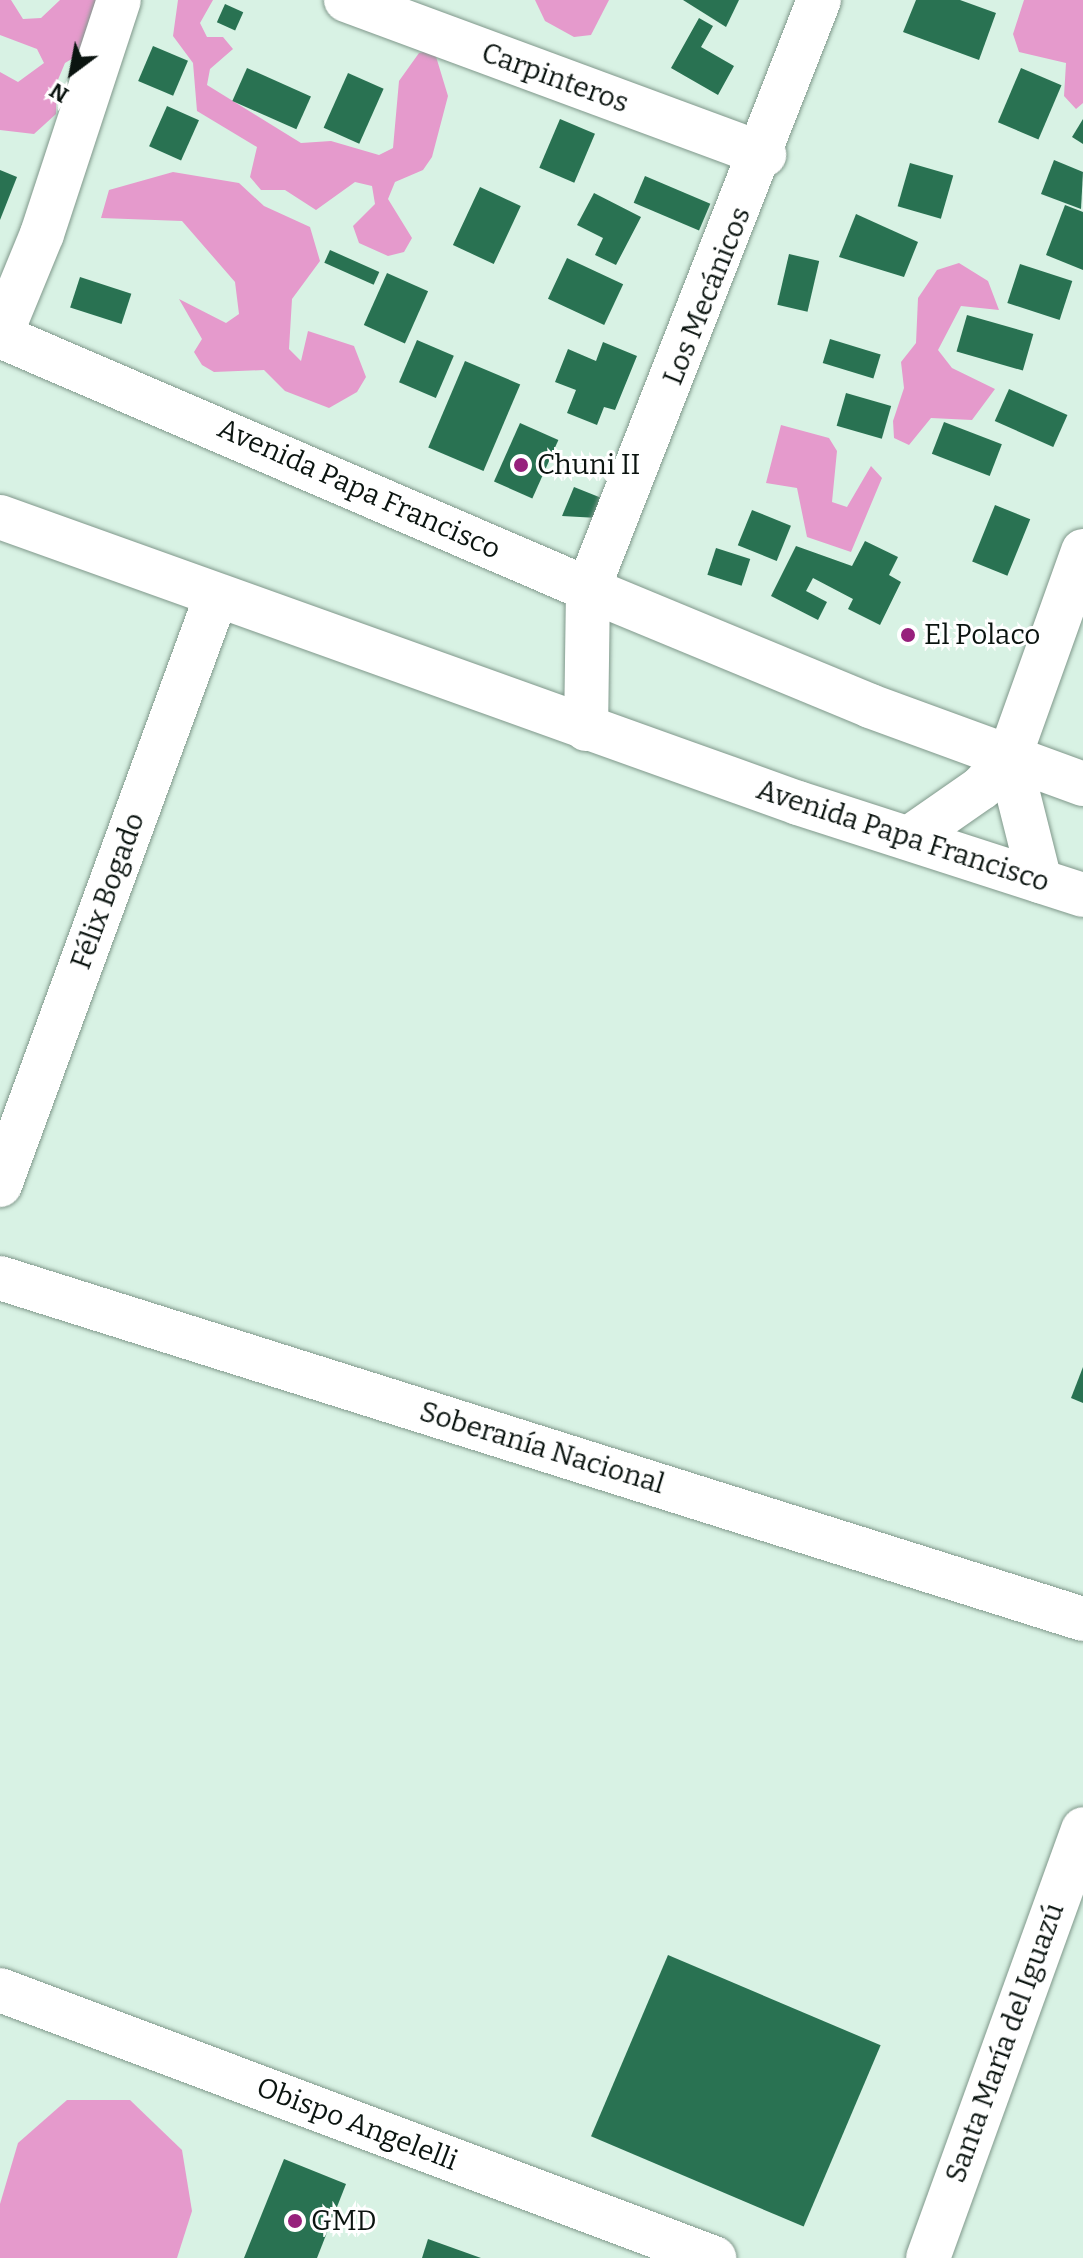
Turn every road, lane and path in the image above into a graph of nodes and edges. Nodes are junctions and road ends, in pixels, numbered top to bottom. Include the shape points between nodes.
1 (119, 0) edge
2 (346, 0) edge
3 (819, 0) edge
4 (764, 155) junction
5 (0, 336) edge
6 (0, 517) edge
7 (1083, 551) edge
8 (588, 589) junction
9 (216, 597) junction
10 (586, 729) junction
11 (1009, 758) junction
12 (1083, 784) edge
13 (909, 838) junction
14 (1040, 881) junction
15 (1083, 895) edge
16 (0, 1185) edge
17 (0, 1278) edge
18 (1083, 1619) edge
19 (1083, 1829) edge
20 (0, 1990) edge
21 (714, 2258) edge
22 (928, 2258) edge

1 - 5 street via 42,234
2 - 4 street, Carpinteros
3 - 4 street, Los Mecánicos
4 - 8 street, Los Mecánicos
5 - 8 street, Avenida Papa Francisco
6 - 9 street, Avenida Papa Francisco
7 - 11 street
8 - 10 street
8 - 11 street, Avenida Papa Francisco
9 - 10 street, Avenida Papa Francisco
9 - 16 street, Félix Bogado
10 - 13 street, Avenida Papa Francisco
11 - 12 street, Avenida Papa Francisco
11 - 13 street via 981,788
11 - 14 street
13 - 14 street, Avenida Papa Francisco
14 - 15 street, Avenida Papa Francisco
17 - 18 street, Soberanía Nacional
19 - 22 street, Santa María del Iguazú
20 - 21 street, Obispo Angelelli

